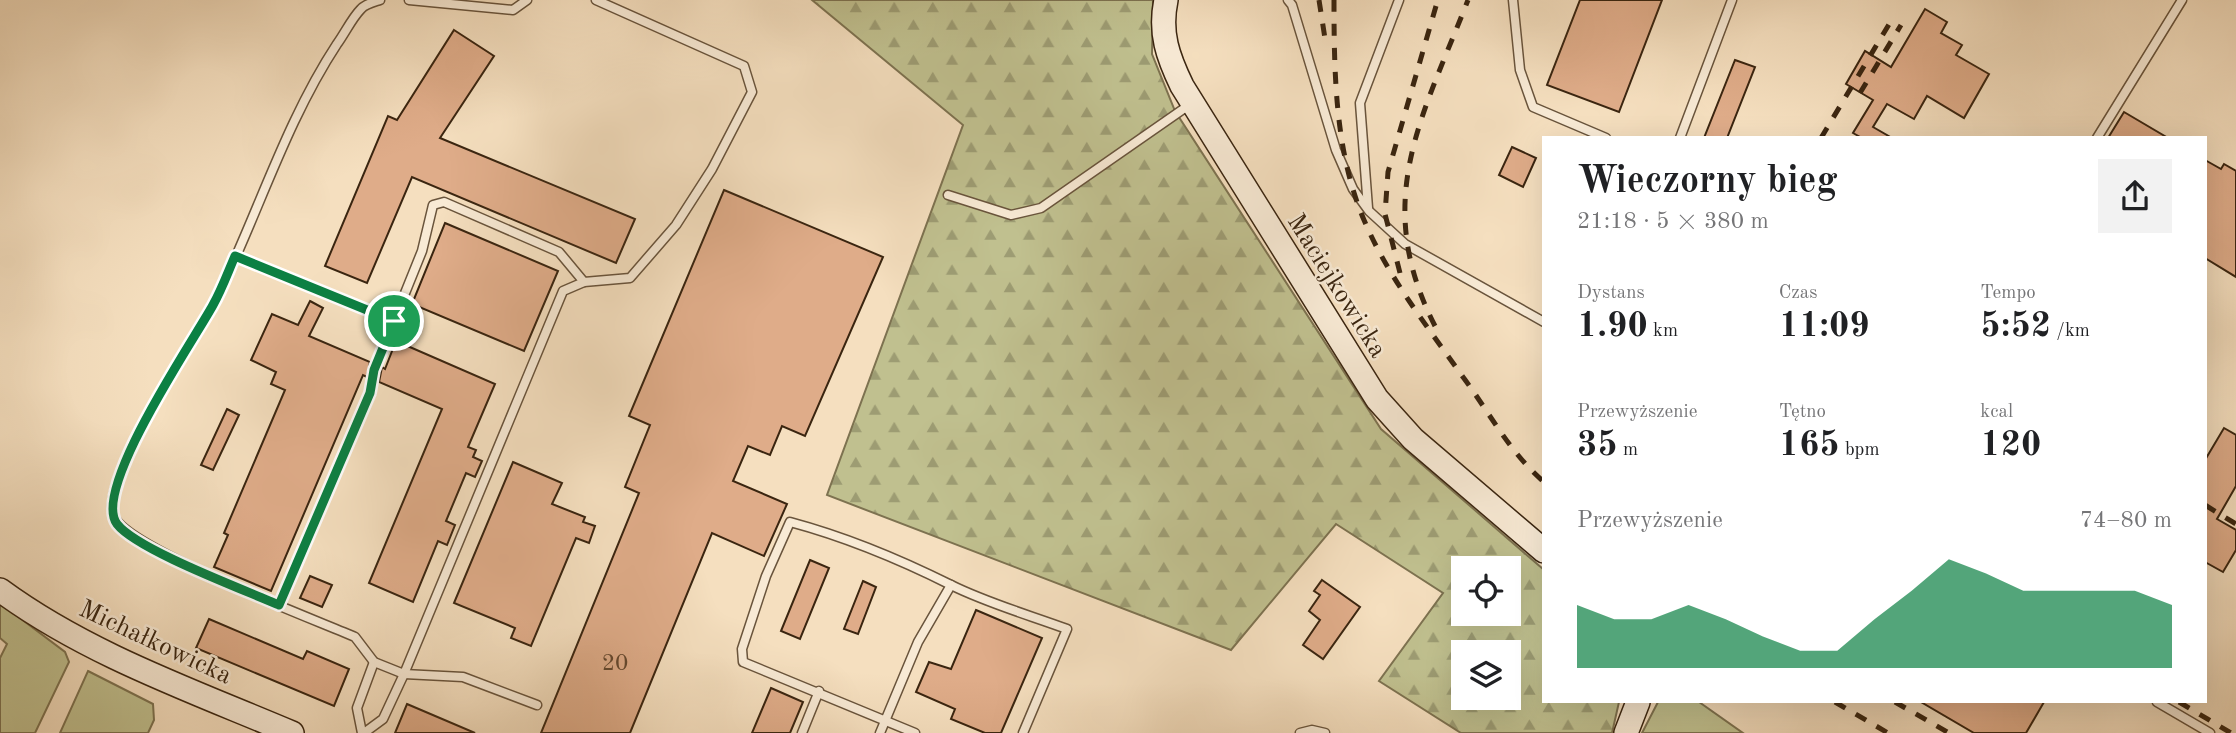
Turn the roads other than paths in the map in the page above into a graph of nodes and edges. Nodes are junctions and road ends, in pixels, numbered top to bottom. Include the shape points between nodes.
1 (380, 0) edge
2 (409, 0) edge
3 (527, 0) edge
4 (596, 0) edge
5 (1166, 0) edge
6 (1288, 0) edge
7 (1399, 0) edge
8 (1513, 0) edge
9 (1732, 0) edge
10 (2182, 0) edge
11 (1192, 103) junction
12 (1601, 136) edge
13 (1681, 136) edge
14 (2098, 136) edge
15 (948, 195) dead end
16 (1369, 211) junction
17 (235, 256) junction
18 (584, 282) junction
19 (394, 321) junction
20 (1542, 321) edge
21 (1542, 549) edge
22 (951, 585) junction
23 (0, 590) edge
24 (279, 605) junction
25 (374, 662) junction
26 (404, 674) junction
27 (819, 691) junction
28 (1638, 703) edge
29 (2159, 703) edge
30 (537, 705) dead end
31 (886, 719) junction
32 (292, 733) edge
33 (363, 733) edge
34 (802, 733) edge
35 (880, 733) edge
36 (915, 733) edge
37 (1023, 733) edge
38 (1300, 733) edge
39 (1325, 733) edge
40 (1626, 733) edge
41 (2210, 733) edge

1 - 17 lane via 362,7 316,77
2 - 3 lane via 513,10
4 - 18 lane via 744,65 752,92 683,214 631,278
5 - 11 street, Maciejkowicka via 1162,19 1167,55
6 - 16 lane via 1336,150 1353,189
7 - 16 lane via 1360,103
8 - 12 lane via 1520,70 1534,107
9 - 13 lane
10 - 14 lane
11 - 15 lane via 1041,208 1011,215
11 - 21 street, Maciejkowicka via 1377,399 1413,439
16 - 20 lane via 1405,244
17 - 19 lane
17 - 24 lane via 214,304 159,392 111,500 118,525 152,548
18 - 19 lane via 559,252 437,201 428,214 422,251
18 - 26 lane via 563,291
19 - 24 lane via 370,393
22 - 27 lane via 832,534 790,522 766,576 742,649 743,662
22 - 31 lane via 918,642
22 - 37 lane via 1067,629
23 - 32 street, Michałkowicka via 84,641
24 - 25 lane via 355,636
25 - 26 lane
25 - 33 lane via 357,708
26 - 30 lane via 463,677
26 - 33 lane via 383,719
27 - 31 lane
27 - 34 lane
28 - 40 street
29 - 41 lane
31 - 35 lane
31 - 36 lane
38 - 39 lane

